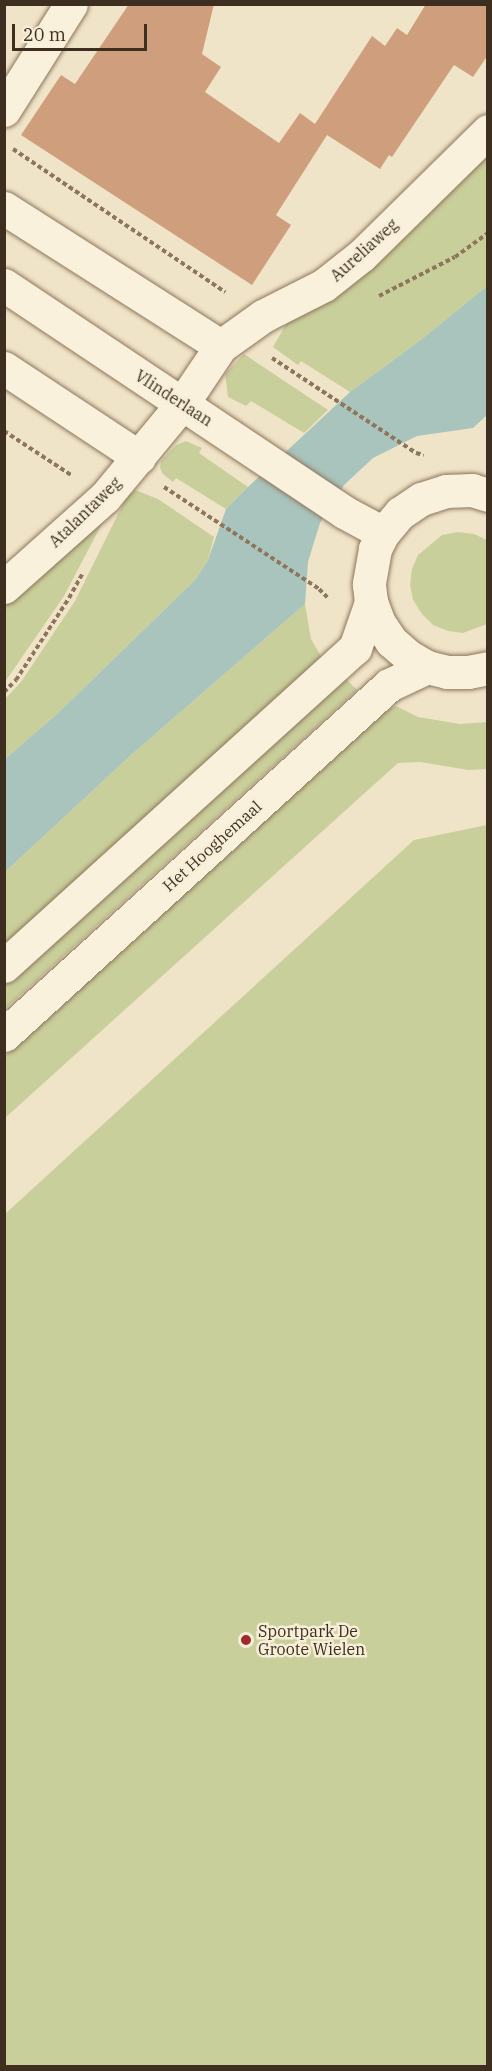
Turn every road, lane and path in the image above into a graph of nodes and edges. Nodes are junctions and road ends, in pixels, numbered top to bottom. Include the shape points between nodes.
1 (71, 4) edge
2 (4, 110) edge
3 (488, 131) edge
4 (4, 144) edge
5 (4, 208) edge
6 (4, 285) edge
7 (263, 315) junction
8 (221, 346) junction
9 (4, 368) edge
10 (289, 368) dead end
11 (182, 404) junction
12 (4, 431) edge
13 (416, 453) dead end
14 (139, 457) junction
15 (164, 486) dead end
16 (488, 495) edge
17 (105, 497) junction
18 (383, 533) junction
19 (85, 568) dead end
20 (4, 587) edge
21 (319, 589) dead end
22 (371, 602) junction
23 (427, 667) junction
24 (488, 668) edge
25 (4, 692) edge
26 (4, 966) edge
27 (4, 1035) edge

1 - 2 street
3 - 7 street, Aureliaweg via 362,255 324,285
4 - 7 path
5 - 8 street
6 - 11 street, Vlinderlaan
7 - 8 street, Aureliaweg
8 - 11 street, Aureliaweg
9 - 14 street
10 - 13 path
11 - 14 street, Atalantaweg
11 - 18 street, Vlinderlaan via 344,512
12 - 17 path
14 - 17 street, Atalantaweg
15 - 21 path
16 - 18 street via 472,490 446,491 421,499 400,513
17 - 20 street, Atalantaweg
18 - 22 street via 370,566
19 - 25 path via 52,626
22 - 23 street via 391,641
22 - 26 street via 355,648
23 - 24 street via 447,672
23 - 27 street, Het Hooghemaal via 389,685

